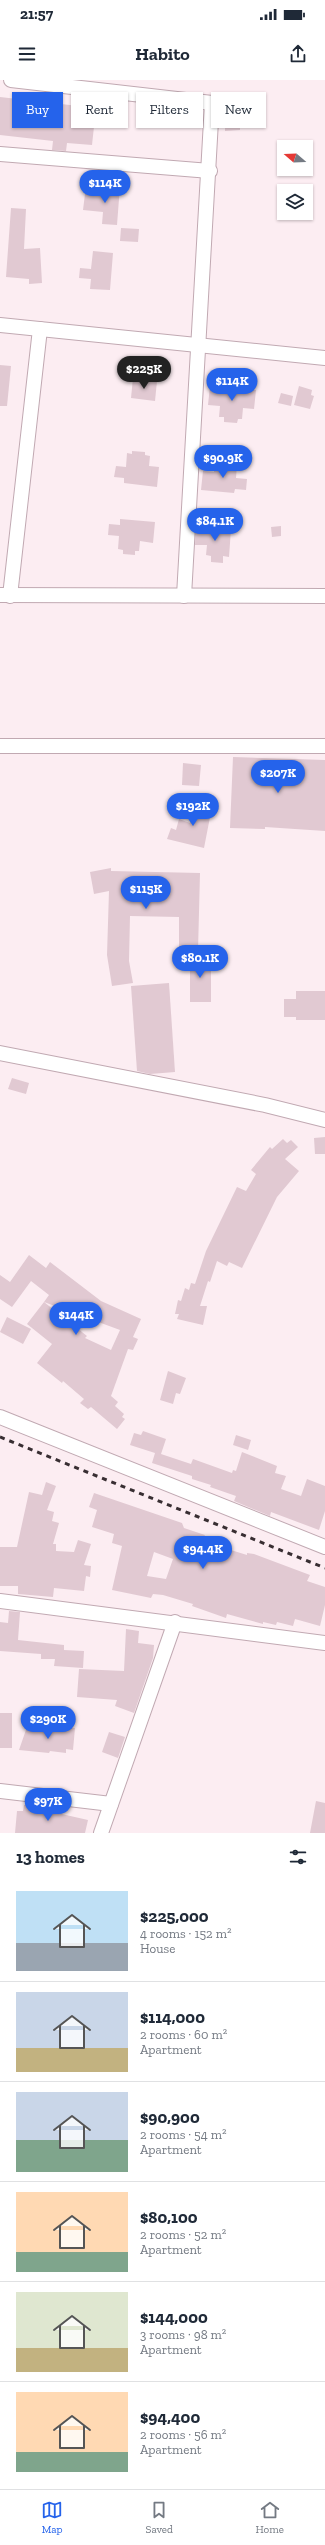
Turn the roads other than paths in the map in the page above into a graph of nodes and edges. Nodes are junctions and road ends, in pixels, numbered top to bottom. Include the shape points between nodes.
1 (11, 80) edge
2 (0, 154) edge
3 (210, 171) junction
4 (0, 325) edge
5 (40, 329) junction
6 (200, 345) junction
7 (325, 358) edge
8 (5, 596) edge
9 (184, 596) junction
10 (325, 596) edge
11 (0, 746) edge
12 (325, 746) edge
13 (0, 1053) edge
14 (325, 1120) edge
15 (0, 1417) edge
16 (325, 1547) edge
17 (0, 1600) edge
18 (175, 1622) junction
19 (325, 1643) edge
20 (0, 1791) edge
21 (111, 1804) junction
22 (101, 1833) edge

1 - 3 street via 212,103
2 - 3 street
3 - 6 street
4 - 5 street
5 - 6 street
5 - 8 street
6 - 7 street
6 - 9 street
8 - 9 street
9 - 10 street
11 - 12 street
13 - 14 street via 265,1105
15 - 16 street
17 - 18 street
18 - 19 street
18 - 21 street
20 - 21 street
21 - 22 street

